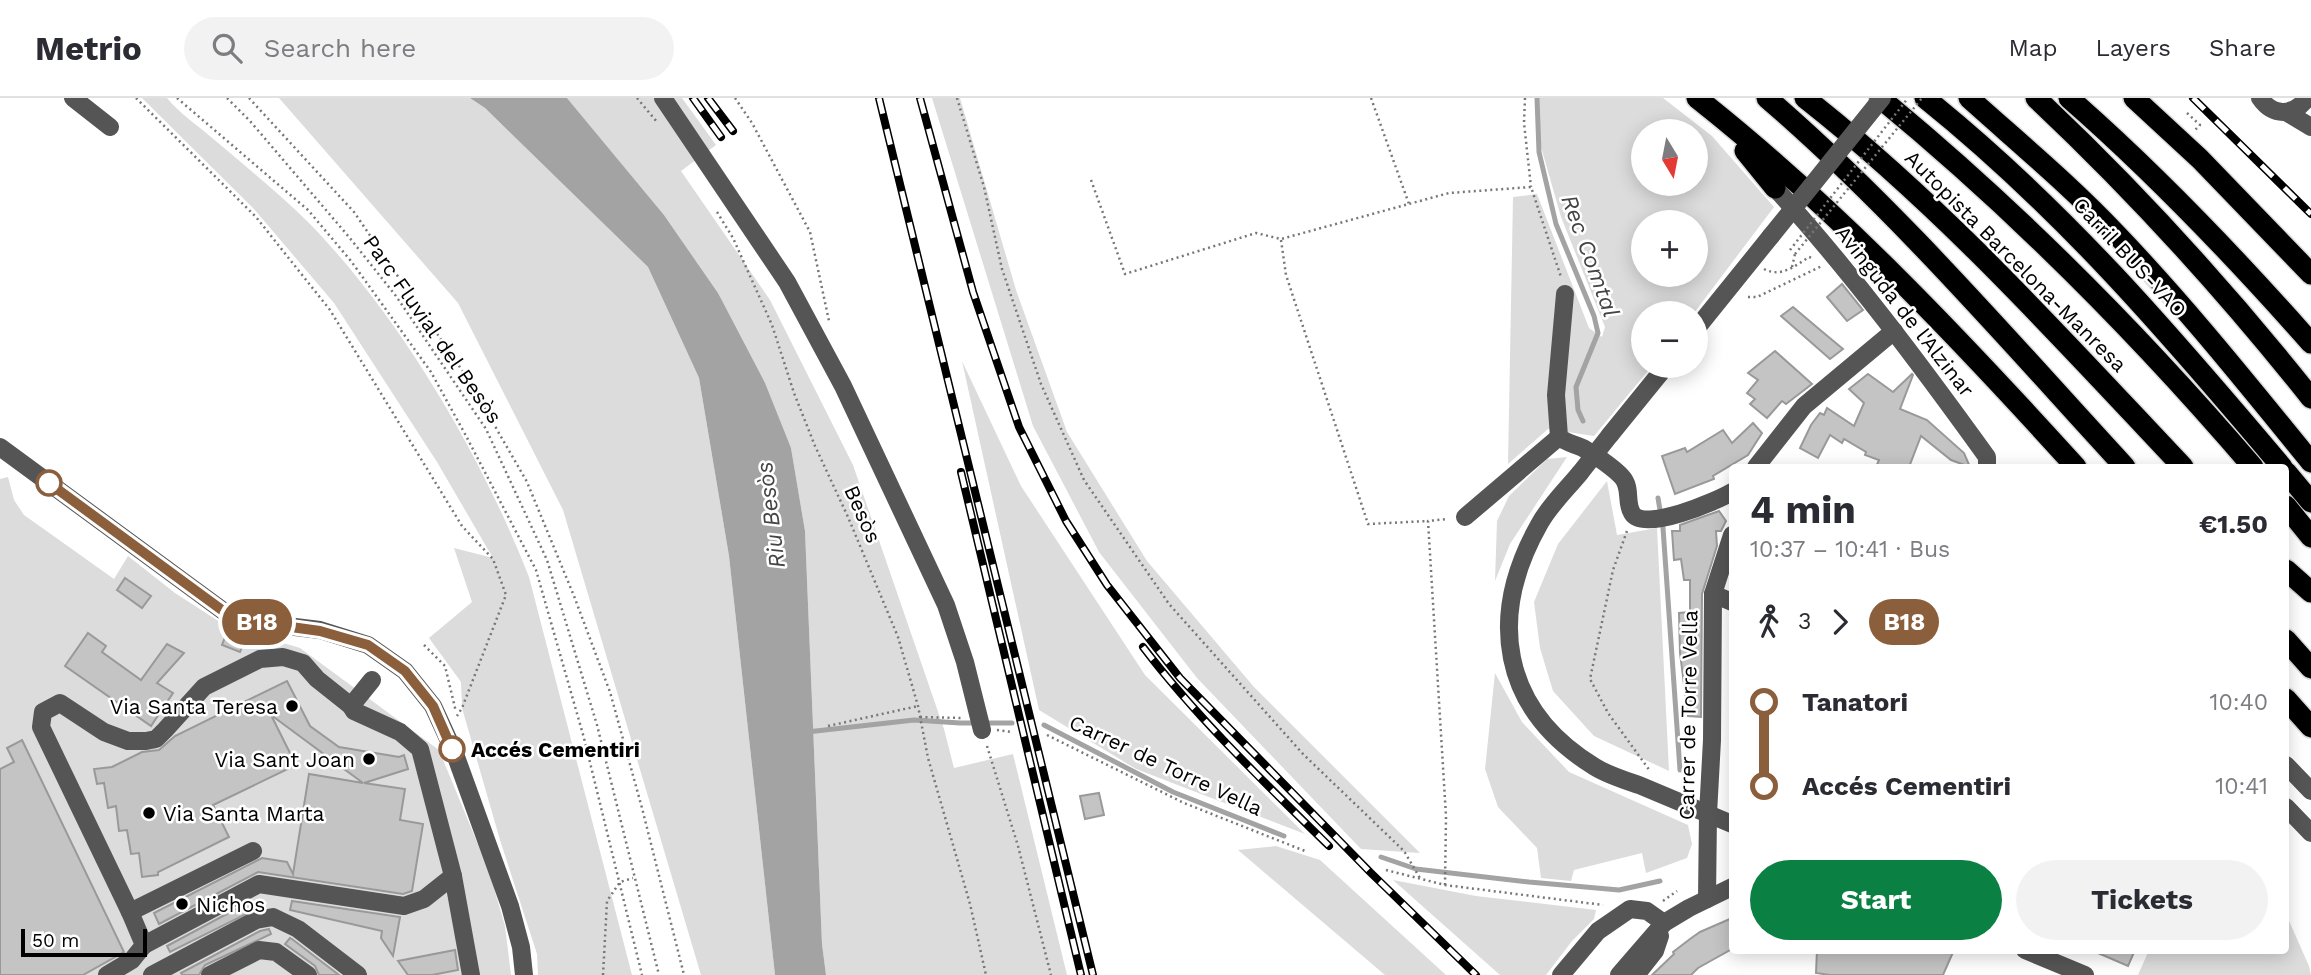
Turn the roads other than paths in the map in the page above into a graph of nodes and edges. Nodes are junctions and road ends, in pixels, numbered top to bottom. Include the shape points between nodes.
1 (73, 98) edge
2 (663, 98) edge
3 (1767, 98) edge
4 (1805, 98) edge
5 (1881, 98) edge
6 (1923, 98) edge
7 (1969, 98) edge
8 (2036, 98) edge
9 (2069, 98) edge
10 (2134, 98) edge
11 (2260, 98) edge
12 (2306, 99) edge
13 (1703, 103) edge
14 (2286, 112) junction
15 (2311, 119) edge
16 (110, 127) dead end
17 (2311, 127) edge
18 (1775, 188) joint
19 (2311, 274) edge
20 (1565, 294) road end
21 (1708, 314) edge
22 (1894, 331) junction
23 (2311, 343) edge
24 (1656, 378) edge
25 (2311, 398) edge
26 (1559, 437) junction
27 (0, 447) edge
28 (2311, 462) edge
29 (1758, 464) edge
30 (1987, 464) edge
31 (2073, 464) edge
32 (2122, 464) edge
33 (2180, 464) edge
34 (2250, 464) edge
35 (2279, 464) edge
36 (2289, 476) edge
37 (1729, 498) edge
38 (2311, 502) edge
39 (2289, 510) edge
40 (1465, 517) road end
41 (2311, 537) edge
42 (1729, 544) edge
43 (2289, 573) edge
44 (2311, 592) edge
45 (1713, 594) junction
46 (1729, 601) edge
47 (2289, 643) edge
48 (2311, 668) edge
49 (373, 680) dead end
50 (2289, 702) edge
51 (351, 706) junction
52 (2311, 727) edge
53 (982, 730) road end
54 (2289, 768) edge
55 (2311, 790) edge
56 (2289, 810) edge
57 (1708, 814) junction
58 (1729, 823) edge
59 (2311, 833) edge
60 (253, 851) dead end
61 (453, 876) junction
62 (1729, 888) edge
63 (1707, 899) junction
64 (130, 912) junction
65 (1664, 923) junction
66 (144, 945) junction
67 (2035, 954) edge
68 (107, 975) edge
69 (152, 975) edge
70 (210, 975) edge
71 (308, 975) edge
72 (358, 975) edge
73 (471, 975) edge
74 (524, 975) edge
75 (1561, 975) edge
76 (1619, 975) edge
77 (1636, 975) edge
78 (2085, 975) edge

1 - 16 street
2 - 53 street via 787,282 843,386 946,605
3 - 32 highway via 1877,201
4 - 33 highway, Autopista Barcelona-Manresa via 1929,205
5 - 21 street, bridge
5 - 34 highway via 1936,144 2138,337
6 - 35 highway, Carril BUS-VAO via 2045,203 2102,260
7 - 28 highway via 2118,236
8 - 25 highway via 2148,207
9 - 23 highway via 2209,232
10 - 19 highway
11 - 14 street via 2274,110
12 - 14 street
12 - 15 street
13 - 18 highway
13 - 31 highway via 1852,234
14 - 17 street
18 - 22 street, Avinguda de l'Alzinar
20 - 26 street via 1556,395
22 - 29 street via 1804,406
22 - 30 street, Avinguda de l'Alzinar via 1987,457
24 - 57 street, bridge via 1541,521 1510,598 1508,631 1512,663 1524,695 1543,724 1568,748 1597,768
26 - 37 street via 1622,476 1633,515 1641,520
26 - 40 street
27 - 74 street via 226,613 368,645 405,671 433,706 455,754 510,906
36 - 38 highway
39 - 41 highway
42 - 45 street, Carrer de Torre Vella
43 - 44 highway
45 - 46 street
45 - 57 street, Carrer de Torre Vella
47 - 48 highway
49 - 51 street
50 - 52 highway
51 - 61 street via 400,732 420,749
51 - 64 street via 303,663 283,657 260,659 204,687 156,739 128,741 104,732 60,703 43,712 41,727
54 - 55 street
56 - 59 street
57 - 58 street
57 - 63 street, Carrer de Torre Vella
60 - 64 street
61 - 66 street via 424,900 404,906 259,884
61 - 73 street
62 - 63 street
63 - 65 street
64 - 66 street
65 - 75 street via 1647,911 1630,909 1598,931
65 - 76 street
65 - 77 street via 1655,951
66 - 68 street via 132,960
67 - 78 street
69 - 72 street via 256,920 273,917 298,929
70 - 71 street via 259,950 276,952

